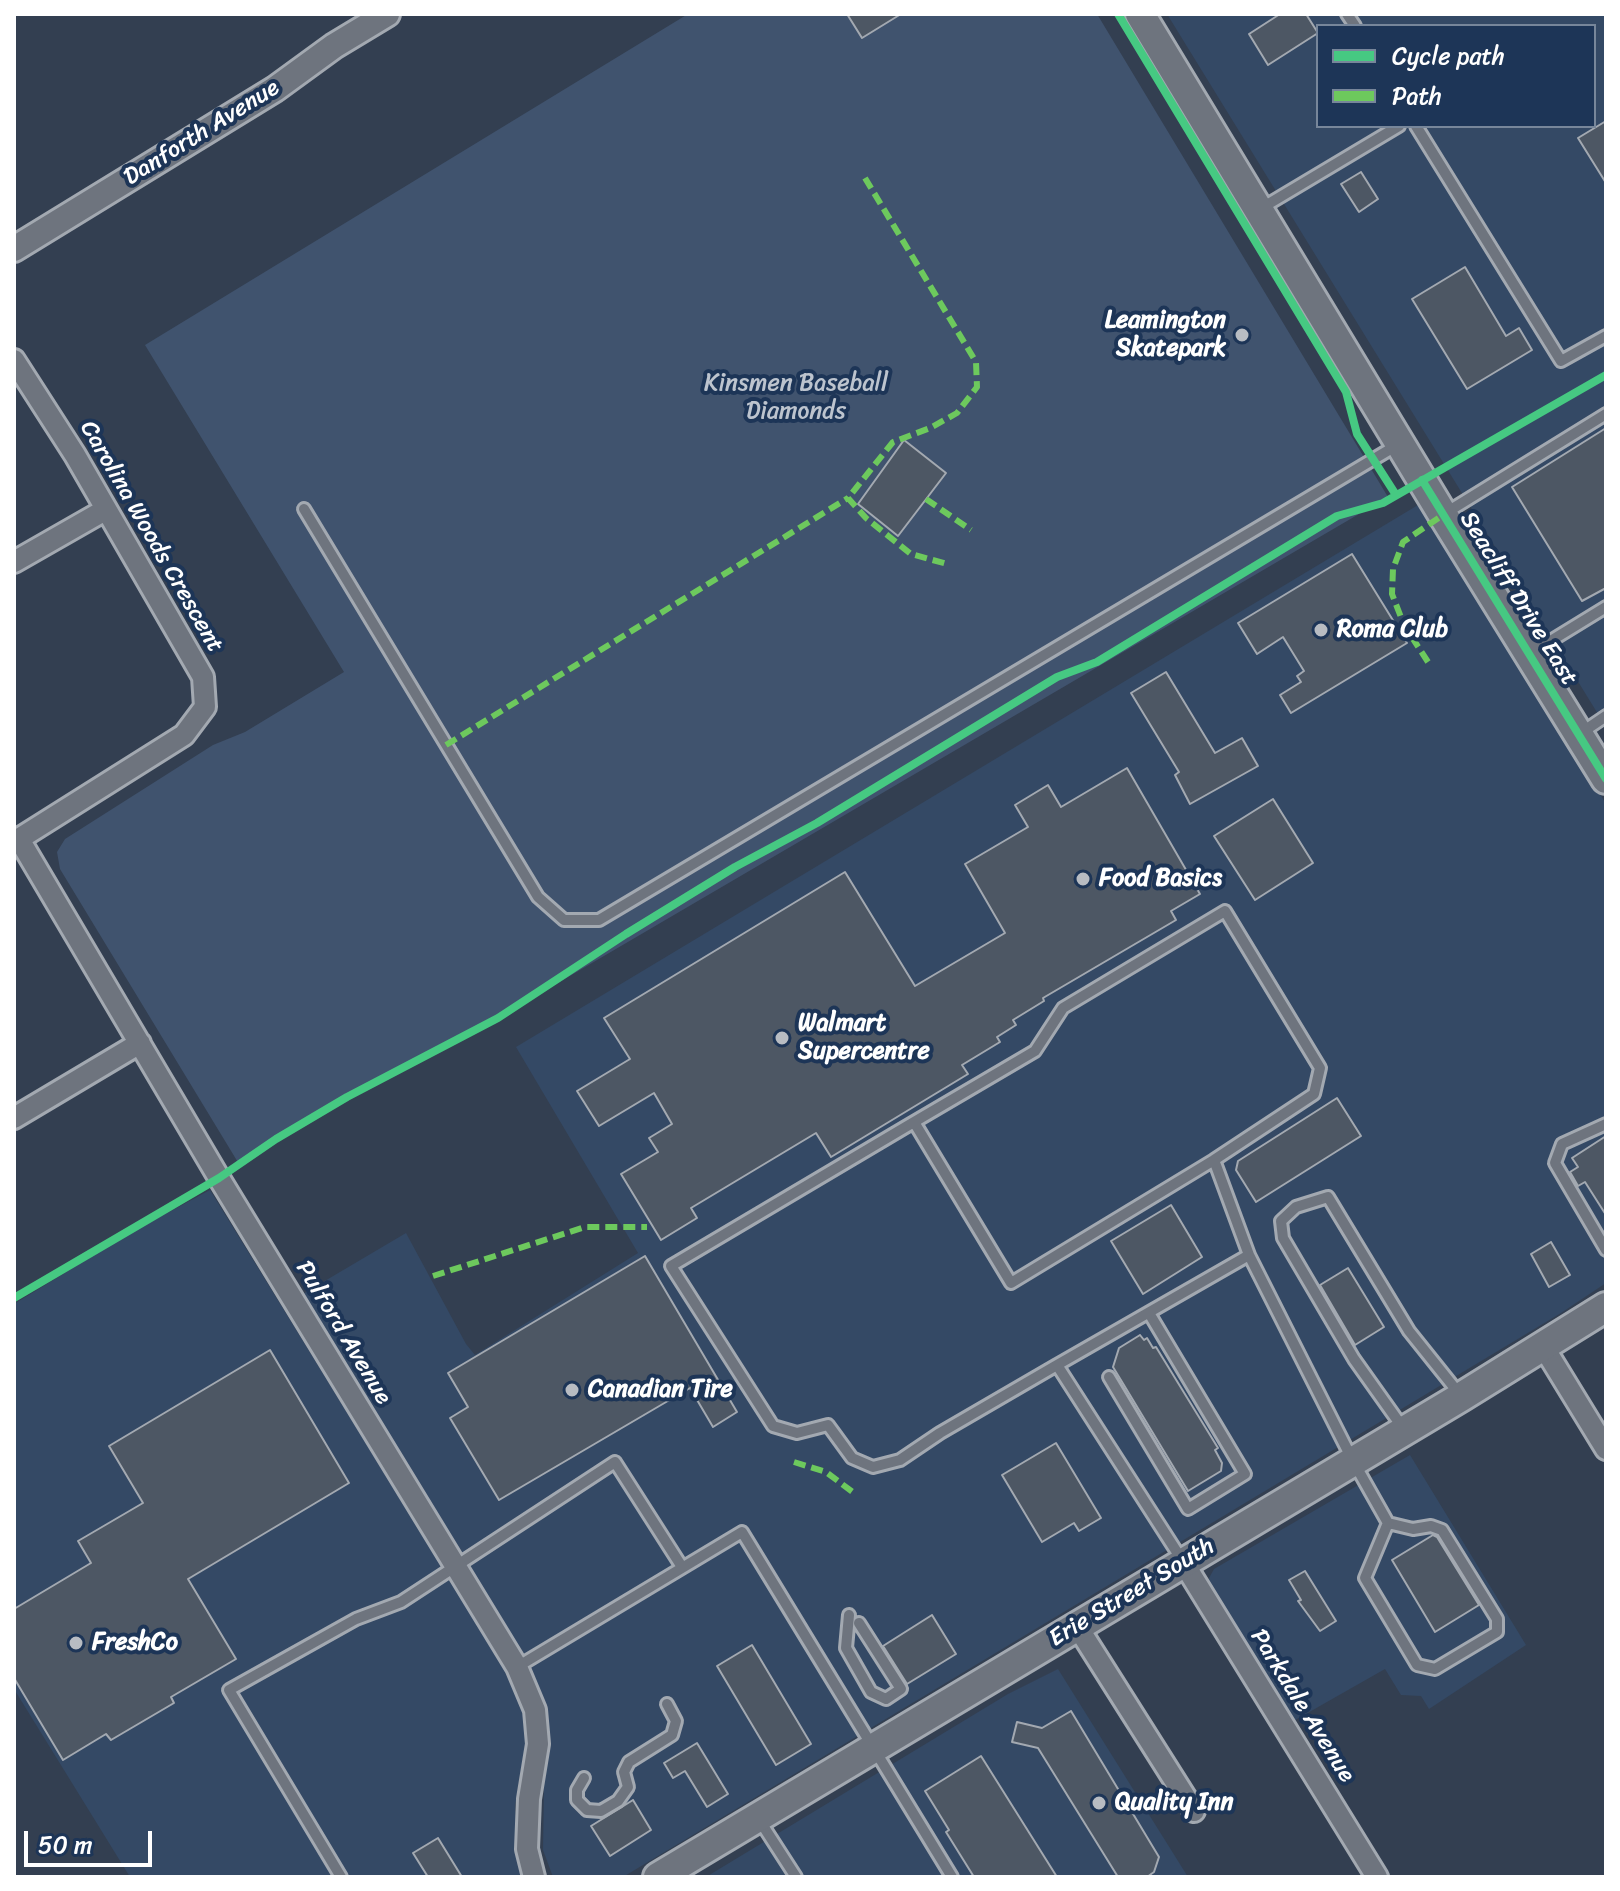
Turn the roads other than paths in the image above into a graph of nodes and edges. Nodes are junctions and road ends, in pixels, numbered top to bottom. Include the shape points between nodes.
1 (387, 14) edge
2 (1140, 14) edge
3 (1396, 128) edge
4 (1417, 128) edge
5 (1258, 210) junction
6 (14, 249) edge
7 (1606, 336) edge
8 (14, 360) edge
9 (1606, 414) edge
10 (1400, 443) junction
11 (304, 509) dead end
12 (105, 510) junction
13 (1443, 515) junction
14 (14, 562) edge
15 (1606, 607) edge
16 (1529, 654) junction
17 (1606, 716) edge
18 (1579, 734) junction
19 (1606, 779) edge
20 (16, 841) edge
21 (140, 1043) junction
22 (14, 1118) edge
23 (914, 1122) junction
24 (1606, 1124) edge
25 (1214, 1160) junction
26 (1606, 1250) edge
27 (1249, 1255) junction
28 (1606, 1307) edge
29 (1149, 1313) junction
30 (1543, 1346) junction
31 (1057, 1365) junction
32 (1109, 1377) dead end
33 (1461, 1397) junction
34 (1404, 1430) junction
35 (1606, 1449) edge
36 (1353, 1461) junction
37 (1388, 1523) junction
38 (1183, 1562) junction
39 (682, 1567) junction
40 (455, 1568) junction
41 (849, 1615) dead end
42 (859, 1623) dead end
43 (1077, 1626) junction
44 (517, 1667) junction
45 (667, 1704) dead end
46 (872, 1749) junction
47 (584, 1778) dead end
48 (1194, 1811) dead end
49 (757, 1817) junction
50 (341, 1877) edge
51 (534, 1877) edge
52 (658, 1877) edge
53 (796, 1877) edge
54 (952, 1877) edge
55 (1377, 1877) edge

1 - 6 street, Danforth Avenue
2 - 5 main road, Seacliff Drive East
3 - 5 lane
4 - 7 lane via 1561,361
5 - 10 main road, Seacliff Drive East
8 - 12 street, Carolina Woods Crescent
9 - 13 lane
10 - 11 lane via 599,920 564,920 538,897
10 - 13 main road, Seacliff Drive East
12 - 14 street
12 - 20 street, Carolina Woods Crescent via 203,677 205,707 184,735
13 - 16 main road, Seacliff Drive East
15 - 16 lane
16 - 18 main road, Seacliff Drive East
17 - 18 lane
18 - 19 main road, Seacliff Drive East
20 - 21 street, Pulford Avenue
21 - 22 street
21 - 40 street, Pulford Avenue
23 - 25 lane via 1011,1283
23 - 25 lane via 1035,1051 1063,1008 1225,911 1320,1068 1314,1094
23 - 31 lane via 671,1266 773,1426 797,1433 828,1425 852,1458 873,1467 900,1460
24 - 26 lane via 1562,1144 1555,1163
25 - 27 lane
27 - 29 lane
27 - 36 lane
28 - 30 main road, Erie Street South
29 - 31 lane
29 - 32 lane via 1245,1474 1188,1509
30 - 33 main road, Erie Street South
30 - 35 street
31 - 38 lane
33 - 34 main road, Erie Street South
33 - 34 lane via 1409,1331 1328,1197 1296,1207 1281,1221 1283,1238 1329,1319
34 - 36 main road, Erie Street South
36 - 37 lane
36 - 38 main road, Erie Street South
37 - 37 lane via 1365,1578 1417,1665 1435,1669 1497,1632 1497,1619 1442,1530
38 - 43 main road, Erie Street South
38 - 55 street, Parkdale Avenue
39 - 40 lane via 615,1462
39 - 44 lane
39 - 46 lane via 742,1532
40 - 44 street, Pulford Avenue
40 - 50 lane via 401,1602 356,1619 229,1690
41 - 42 lane via 846,1648 871,1692 886,1699 901,1689
43 - 46 main road, Erie Street South
43 - 48 street
44 - 51 street, Pulford Avenue via 535,1710 538,1744 527,1849
45 - 47 lane via 676,1721 672,1735 629,1762 624,1772 628,1787 618,1801 601,1811 587,1810 577,1800
46 - 49 main road, Erie Street South
46 - 54 lane
49 - 52 main road, Erie Street South
49 - 53 lane

